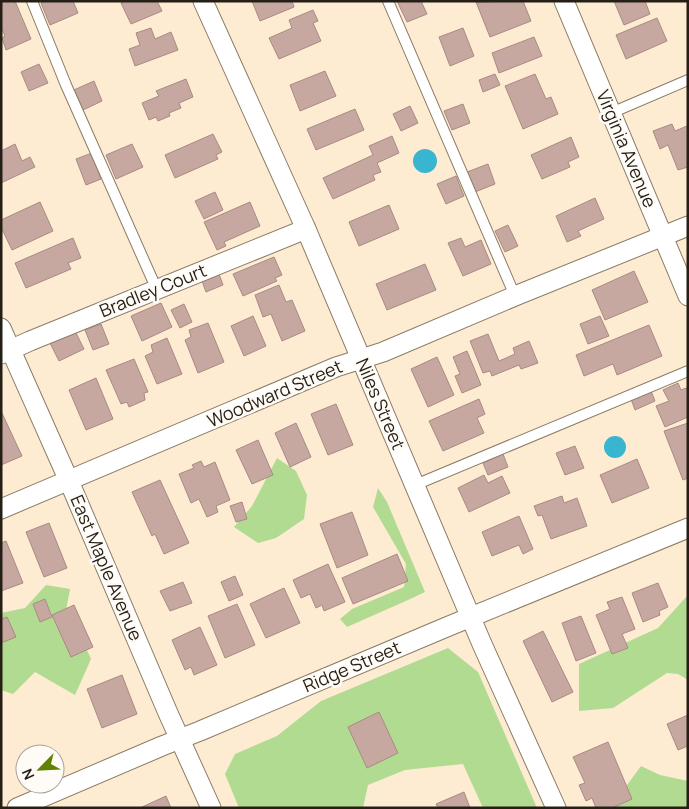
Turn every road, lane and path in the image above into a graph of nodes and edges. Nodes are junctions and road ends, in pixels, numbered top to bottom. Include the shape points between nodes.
1 (32, 1) edge
2 (203, 1) edge
3 (388, 1) edge
4 (564, 1) edge
5 (688, 80) edge
6 (611, 113) junction
7 (688, 226) edge
8 (306, 229) junction
9 (663, 236) junction
10 (157, 290) junction
11 (516, 296) junction
12 (688, 296) edge
13 (1, 328) edge
14 (6, 352) edge
15 (360, 359) junction
16 (688, 371) edge
17 (69, 480) junction
18 (415, 485) junction
19 (1, 509) edge
20 (688, 528) edge
21 (470, 617) junction
22 (180, 739) junction
23 (17, 808) edge
24 (211, 808) edge
25 (556, 808) edge

1 - 10 lane
2 - 8 street, Niles Street
3 - 11 lane
4 - 6 street, Virginia Avenue
5 - 6 lane
6 - 9 street, Virginia Avenue
7 - 9 street, Woodward Street
8 - 10 street, Bradley Court
8 - 15 street, Niles Street
9 - 11 street, Woodward Street
9 - 12 street, Virginia Avenue
10 - 14 street, Bradley Court
11 - 15 street, Woodward Street
13 - 14 street, East Maple Avenue
14 - 17 street, East Maple Avenue
15 - 17 street, Woodward Street
15 - 18 street, Niles Street
16 - 18 lane
17 - 19 street, Woodward Street
17 - 22 street, East Maple Avenue
18 - 21 street, Niles Street
20 - 21 street, Ridge Street
21 - 22 street, Ridge Street
21 - 25 street, Niles Street
22 - 23 street, Ridge Street
22 - 24 street, East Maple Avenue

